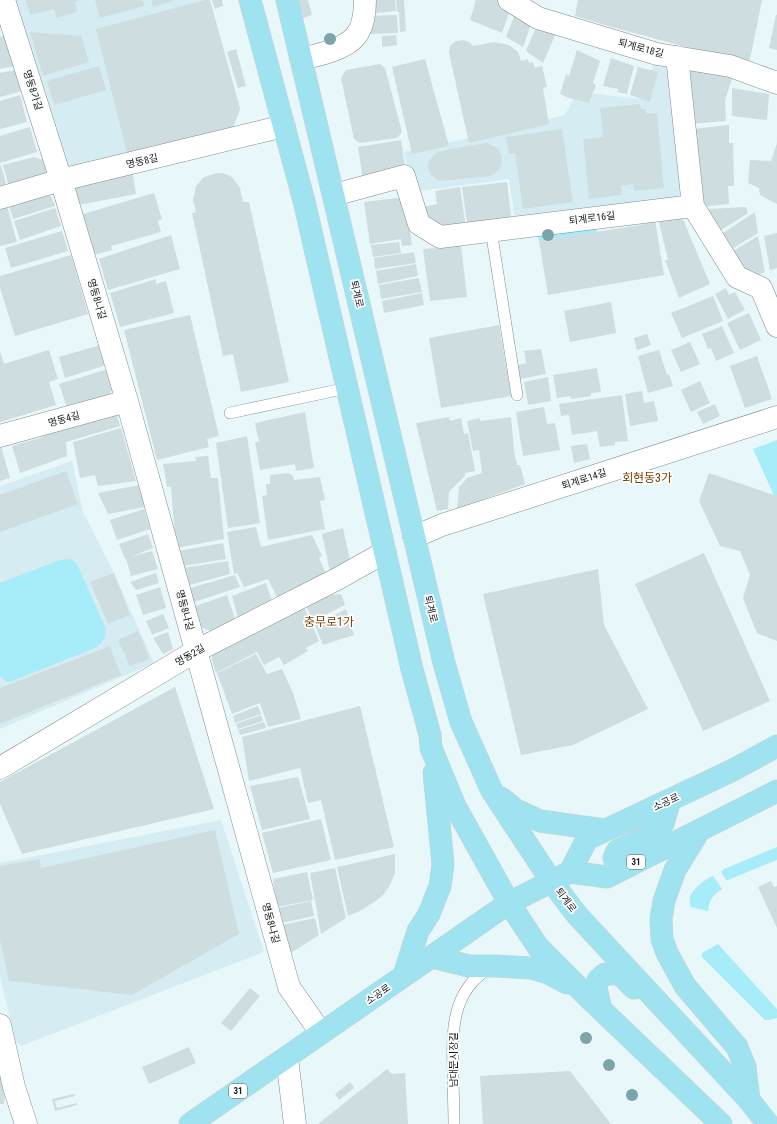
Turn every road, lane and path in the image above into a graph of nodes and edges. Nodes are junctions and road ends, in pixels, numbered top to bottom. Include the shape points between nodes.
1 (4, 0) edge
2 (250, 0) edge
3 (287, 0) edge
4 (365, 0) edge
5 (509, 0) edge
6 (677, 57) junction
7 (301, 59) junction
8 (777, 83) edge
9 (284, 126) junction
10 (62, 180) junction
11 (334, 195) junction
12 (0, 198) edge
13 (693, 206) junction
14 (491, 230) junction
15 (777, 326) edge
16 (347, 388) junction
17 (517, 396) dead end
18 (127, 401) junction
19 (230, 413) dead end
20 (777, 417) edge
21 (0, 436) edge
22 (414, 537) junction
23 (385, 552) junction
24 (196, 651) junction
25 (777, 746) edge
26 (431, 748) junction
27 (0, 768) edge
28 (492, 791) junction
29 (777, 791) edge
30 (670, 800) junction
31 (605, 830) junction
32 (699, 831) junction
33 (619, 871) junction
34 (561, 877) junction
35 (509, 904) junction
36 (432, 957) junction
37 (496, 966) junction
38 (404, 975) junction
39 (596, 1005) junction
40 (0, 1024) edge
41 (684, 1030) junction
42 (321, 1033) junction
43 (287, 1058) junction
44 (749, 1100) junction
45 (26, 1124) edge
46 (190, 1124) edge
47 (295, 1124) edge
48 (454, 1124) edge
49 (721, 1124) edge
50 (768, 1124) edge

1 - 10 street, 명동8가길
2 - 9 main road
3 - 7 main road, 퇴계로
4 - 7 street via 363,19 355,37 336,49
5 - 6 street, 퇴계로18길 via 538,18 657,54
6 - 8 street, 퇴계로18길 via 730,66
6 - 13 street
7 - 11 main road, 퇴계로
9 - 10 street, 명동8길
9 - 16 main road
10 - 12 street, 명동8길
10 - 18 street, 명동8나길
11 - 14 street, 퇴계로16길 via 404,176 419,224 440,237
11 - 22 main road, 퇴계로
13 - 14 street, 퇴계로16길
13 - 15 street via 737,277 761,288
14 - 17 lane
16 - 19 lane
16 - 23 main road
18 - 21 street, 명동4길
18 - 24 street, 명동8나길
20 - 22 street, 퇴계로14길 via 442,525
22 - 28 main road, 퇴계로 via 461,722
23 - 24 street, 명동2길
23 - 26 main road
24 - 27 street, 명동2길
24 - 42 street, 명동8나길 via 289,988
25 - 30 main road, 소공로
26 - 35 main road via 455,806
26 - 38 main road via 443,864 440,886 429,914 418,931
28 - 31 main road via 516,810 540,821
28 - 34 main road, 퇴계로
29 - 32 main road, 31
30 - 31 main road, 소공로
30 - 33 main road via 663,824 652,834 617,851 614,858
31 - 34 main road, 소공로 via 587,839
32 - 33 main road, 31
32 - 44 main road via 675,870 664,902 661,919 662,939 685,986 737,1047 745,1067
33 - 34 main road, 31 via 607,877
34 - 35 main road, 소공로 / 31
34 - 41 main road, 퇴계로 via 577,915
35 - 36 main road, 소공로 / 31
35 - 39 main road via 538,947
36 - 37 main road via 469,966
36 - 38 main road, 소공로 / 31
37 - 39 main road via 531,968 548,973 570,985
37 - 48 lane, 남대문시장길 via 475,979 459,1005 452,1044
38 - 42 main road, 소공로 / 31
39 - 41 main road via 598,980 605,974 620,974 663,1022 671,1028
39 - 49 main road
40 - 45 street via 14,1087
41 - 44 main road, 퇴계로
42 - 43 main road, 소공로 / 31
43 - 46 main road, 소공로 / 31
43 - 47 street
44 - 50 main road, 퇴계로

